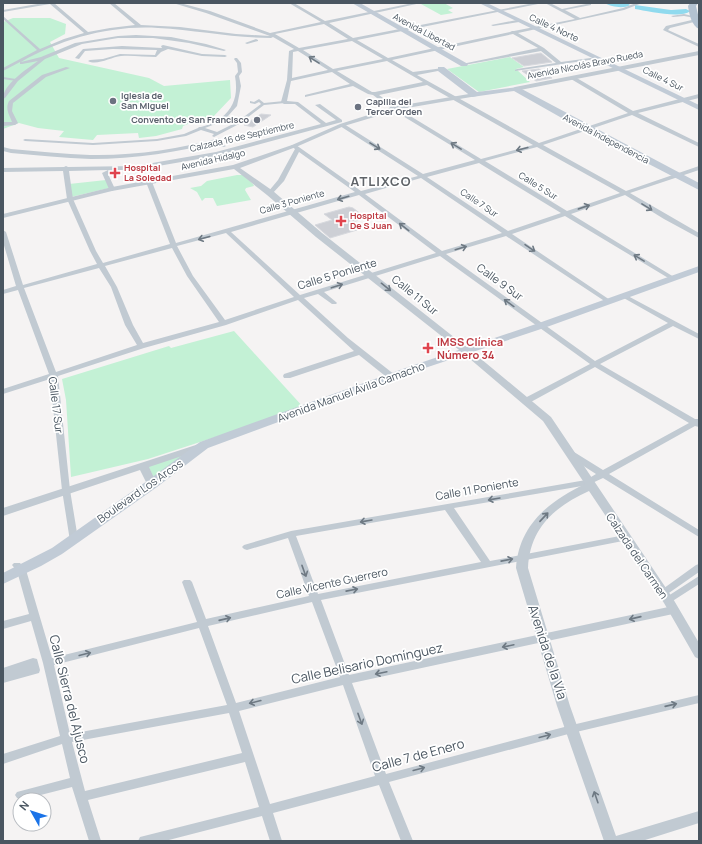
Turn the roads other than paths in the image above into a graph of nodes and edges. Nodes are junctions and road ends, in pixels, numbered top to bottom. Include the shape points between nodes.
1 (51, 3) edge
2 (111, 3) edge
3 (175, 3) edge
4 (291, 3) edge
5 (355, 3) edge
6 (419, 3) edge
7 (482, 3) edge
8 (518, 3) edge
9 (541, 3) edge
10 (547, 3) edge
11 (640, 3) edge
12 (589, 4) dead end
13 (693, 4) edge
14 (524, 6) junction
15 (561, 10) junction
16 (3, 11) edge
17 (498, 11) junction
18 (372, 12) junction
19 (673, 16) dead end
20 (3, 17) edge
21 (579, 19) junction
22 (696, 20) edge
23 (517, 21) junction
24 (324, 23) junction
25 (140, 26) junction
26 (533, 28) junction
27 (403, 30) junction
28 (510, 33) junction
29 (87, 34) junction
30 (239, 37) junction
31 (269, 37) junction
32 (351, 39) junction
33 (149, 44) dead end
34 (262, 44) dead end
35 (699, 46) edge
36 (168, 47) junction
37 (162, 49) junction
38 (438, 49) junction
39 (542, 49) junction
40 (39, 50) junction
41 (224, 50) dead end
42 (298, 50) junction
43 (699, 53) edge
44 (225, 56) dead end
45 (77, 58) dead end
46 (596, 58) junction
47 (42, 59) junction
48 (236, 59) dead end
49 (387, 59) junction
50 (90, 61) dead end
51 (560, 63) junction
52 (464, 64) junction
53 (11, 66) junction
54 (68, 68) dead end
55 (618, 68) junction
56 (441, 69) junction
57 (3, 70) edge
58 (517, 70) dead end
59 (332, 71) junction
60 (412, 74) junction
61 (3, 78) edge
62 (574, 78) junction
63 (16, 80) junction
64 (289, 80) junction
65 (427, 83) junction
66 (354, 84) junction
67 (515, 89) junction
68 (232, 94) dead end
69 (237, 94) junction
70 (375, 94) junction
71 (475, 95) junction
72 (307, 96) dead end
73 (699, 96) edge
74 (3, 98) edge
75 (455, 99) junction
76 (682, 100) junction
77 (251, 102) dead end
78 (284, 102) junction
79 (262, 104) junction
80 (318, 105) dead end
81 (699, 108) edge
82 (395, 109) junction
83 (633, 112) junction
84 (226, 117) junction
85 (242, 120) junction
86 (341, 123) junction
87 (3, 124) edge
88 (325, 125) junction
89 (200, 128) junction
90 (586, 128) junction
91 (218, 139) junction
92 (25, 140) dead end
93 (538, 145) junction
94 (699, 145) edge
95 (224, 146) dead end
96 (296, 148) junction
97 (3, 149) edge
98 (216, 154) junction
99 (198, 157) junction
100 (224, 158) dead end
101 (480, 160) junction
102 (235, 167) junction
103 (66, 168) junction
104 (699, 168) edge
105 (3, 170) edge
106 (107, 170) junction
107 (677, 175) junction
108 (422, 176) junction
109 (149, 182) junction
110 (699, 187) edge
111 (112, 189) junction
112 (270, 193) junction
113 (360, 193) junction
114 (624, 193) junction
115 (70, 199) junction
116 (292, 212) junction
117 (566, 213) junction
118 (3, 216) edge
119 (227, 231) junction
120 (3, 232) edge
121 (508, 233) junction
122 (699, 236) edge
123 (174, 246) junction
124 (442, 254) junction
125 (101, 264) junction
126 (699, 269) edge
127 (372, 275) junction
128 (672, 278) junction
129 (20, 287) junction
130 (3, 292) edge
131 (320, 292) junction
132 (624, 296) junction
133 (300, 297) junction
134 (608, 301) junction
135 (334, 303) dead end
136 (223, 323) junction
137 (673, 323) junction
138 (540, 326) junction
139 (699, 337) edge
140 (141, 346) junction
141 (466, 351) junction
142 (359, 352) junction
143 (596, 365) junction
144 (54, 376) junction
145 (286, 376) dead end
146 (392, 377) junction
147 (3, 392) edge
148 (526, 400) junction
149 (698, 423) edge
150 (204, 446) junction
151 (571, 456) junction
152 (143, 465) junction
153 (603, 474) junction
154 (152, 484) junction
155 (589, 484) junction
156 (66, 490) junction
157 (448, 506) junction
158 (3, 512) edge
159 (291, 534) junction
160 (699, 534) edge
161 (74, 537) junction
162 (625, 538) junction
163 (246, 547) dead end
164 (522, 557) junction
165 (487, 564) junction
166 (699, 567) edge
167 (19, 568) junction
168 (3, 571) edge
169 (3, 579) edge
170 (699, 579) edge
171 (187, 582) dead end
172 (314, 598) junction
173 (668, 601) junction
174 (34, 616) junction
175 (202, 624) junction
176 (3, 625) edge
177 (543, 639) junction
178 (699, 654) edge
179 (47, 663) junction
180 (34, 665) junction
181 (3, 672) edge
182 (3, 679) edge
183 (346, 680) junction
184 (699, 699) edge
185 (233, 708) junction
186 (572, 729) junction
187 (66, 739) junction
188 (249, 756) junction
189 (3, 759) edge
190 (382, 779) junction
191 (76, 781) junction
192 (33, 792) edge
193 (82, 797) junction
194 (266, 810) junction
195 (699, 817) edge
196 (612, 839) edge
197 (94, 841) edge
198 (144, 841) edge
199 (276, 841) edge
200 (407, 841) edge
201 (622, 841) edge

1 - 16 street
1 - 29 street
2 - 25 street
3 - 31 street via 196,8
4 - 24 street
5 - 18 main road, Avenida Libertad
6 - 18 street
7 - 17 main road, Calle 4 Norte
8 - 14 street
9 - 14 street
10 - 15 street
11 - 21 street
12 - 15 street
13 - 22 main road
14 - 17 street
15 - 21 street
17 - 23 main road, Calle 4 Norte
17 - 27 street
18 - 24 street
18 - 27 main road, Avenida Libertad
19 - 22 street via 684,15
20 - 40 street
21 - 26 street
22 - 35 street via 665,30
23 - 26 main road, Calle 4 Norte
23 - 28 street via 493,25
24 - 31 street
24 - 32 street
25 - 29 street
25 - 30 street via 179,27
26 - 28 street
26 - 46 main road, Calle 4 Norte
27 - 32 street
27 - 38 main road, Avenida Libertad
28 - 38 street
28 - 39 street
29 - 40 street
30 - 31 street
30 - 34 street via 256,40
31 - 42 street, Calle 5 Sur via 278,37
32 - 42 street
32 - 49 street
33 - 36 street
36 - 37 street
36 - 44 street via 202,55
37 - 45 street via 94,48 83,50
37 - 50 street via 156,56 120,55
38 - 49 street
38 - 52 main road, Avenida Libertad
39 - 51 street
39 - 52 street
40 - 53 street
41 - 47 street via 159,36 121,37 83,42
59 -> 42 street, Calle 5 Sur
42 - 64 street via 291,51
43 - 55 street, Avenida Nicolás Bravo Rueda
46 - 51 street
46 - 55 main road, Calle 4 Norte
47 - 53 street
47 - 63 street
48 - 69 street via 240,72 237,76
49 - 59 street
49 - 60 street
51 - 58 street
52 - 56 main road
53 - 57 street
54 - 87 street via 44,76 11,102 9,112 15,123
55 - 62 street, Avenida Nicolás Bravo Rueda
55 - 76 main road, Calle 4 Sur
56 - 60 street
56 - 71 main road
59 - 64 street
59 - 66 street, Calle 5 Sur
60 - 65 street
61 - 63 street
62 - 67 street, Avenida Nicolás Bravo Rueda
62 - 83 street via 597,94
63 - 74 street
64 - 78 street
65 - 70 street
65 - 75 street
66 - 70 street, Calle 5 Sur
66 - 72 street
67 - 71 main road, Avenida Nicolás Bravo Rueda
67 - 90 main road, Avenida Independencia
68 - 69 street
69 - 84 street via 235,106
70 - 82 street, Calle 5 Sur
71 - 75 street, Avenida Hidalgo
73 - 76 street, Calle 3 Poniente
75 - 82 street, Avenida Hidalgo
75 - 93 street
76 - 81 main road, Calle 4 Sur
76 - 83 street, Calle 3 Poniente
77 - 79 street via 259,100
78 - 79 street
78 - 88 street via 297,101
79 - 85 street
80 - 86 street, Calle 7 Sur
82 - 86 street, Avenida Hidalgo
101 -> 82 street, Calle 5 Sur
83 - 90 street, Calle 3 Poniente
83 - 94 street
84 - 85 street
84 - 89 street
85 - 91 street
86 - 88 street, Calzada 16 de Septiembre
86 - 96 street, Avenida Hidalgo
86 -> 108 street, Calle 7 Sur
88 - 98 street, Calzada 16 de Septiembre
89 - 91 street
89 - 92 street via 185,135 135,142 93,144
90 - 93 street, Calle 3 Poniente
90 - 107 main road, Avenida Independencia
91 - 95 street
91 - 97 street via 193,147 149,154 91,157
91 - 99 street
93 -> 101 street, Calle 3 Poniente
93 - 114 street
96 - 102 street, Avenida Hidalgo
96 - 112 street via 281,181
96 - 113 street, Calle 9 Sur
98 - 99 street, Calzada 16 de Septiembre
98 - 100 street
99 - 106 street, Calzada 16 de Septiembre
101 - 108 street, Calle 3 Poniente
101 - 117 street, Calle 5 Sur
102 - 109 street, Avenida Hidalgo
102 - 112 street, Calle 11 Sur
103 - 105 street
103 - 106 street
103 - 115 street
104 - 107 street, Calle 5 Poniente
106 - 111 street via 105,173
107 - 110 main road, Avenida Independencia
107 - 114 street, Calle 5 Poniente
108 - 113 street, Calle 3 Poniente
108 - 121 street, Calle 7 Sur
109 - 111 street, Avenida Hidalgo
109 - 123 street
111 - 115 street, Avenida Hidalgo
112 - 116 street, Calle 11 Sur
113 -> 116 street, Calle 3 Poniente
124 -> 113 street, Calle 9 Sur
117 -> 114 street, Calle 5 Poniente
114 -> 122 street
115 - 118 street, Avenida Hidalgo
115 - 125 street
116 - 119 street, Calle 3 Poniente
116 - 127 street, Calle 11 Sur
117 - 121 street, Calle 5 Poniente
128 -> 117 street, Calle 5 Sur
119 -> 123 street, Calle 3 Poniente
119 - 133 street
120 - 129 street, Calle 17 Sur
124 -> 121 street, Calle 5 Poniente
121 -> 134 street, Calle 7 Sur
123 - 125 street, Calle 3 Poniente
123 - 136 street via 190,276
124 - 127 street, Calle 5 Poniente
138 -> 124 street, Calle 9 Sur
125 - 129 street, Calle 3 Poniente
125 - 140 street
126 - 128 main road, Avenida Manuel Ávila Camacho
131 -> 127 street, Calle 5 Poniente
127 -> 141 street, Calle 11 Sur
128 - 132 main road, Avenida Manuel Ávila Camacho
129 - 130 street, Calle 3 Poniente
129 - 144 street, Calle 17 Sur
131 - 133 street, Calle 5 Poniente
131 - 135 street
132 - 134 main road, Avenida Manuel Ávila Camacho
132 - 137 street
133 - 136 street, Calle 5 Poniente
133 - 142 street
134 - 138 main road, Avenida Manuel Ávila Camacho
136 - 140 street, Calle 5 Poniente
137 - 139 street
137 - 143 street
138 - 141 main road, Avenida Manuel Ávila Camacho
138 - 143 street, Calle 9 Sur
140 - 144 street, Calle 5 Poniente
141 - 146 main road, Avenida Manuel Ávila Camacho
141 - 148 street, Calle 11 Sur
142 - 145 street
142 - 146 street
143 - 148 street
143 - 149 street, Calle 9 Sur
144 - 147 street, Calle 5 Poniente
144 - 156 street, Calle 17 Sur
146 - 150 main road, Avenida Manuel Ávila Camacho
148 - 151 street, Calle 11 Sur via 547,419
149 - 153 street, Calle 11 Poniente
150 - 152 street, Avenida Manuel Ávila Camacho
150 - 154 main road, Boulevard Los Arcos
151 - 153 street, Calle 11 Sur
151 - 155 street, Calzada del Carmen
152 - 154 street
152 - 156 street, Avenida Manuel Ávila Camacho
153 - 155 street, Calle 11 Poniente
153 - 160 street, Calle 11 Sur
154 - 161 main road, Boulevard Los Arcos
155 -> 157 street, Calle 11 Poniente
155 - 162 street, Calzada del Carmen
164 -> 155 street, Avenida de la Vía via 527,540 540,521 554,506
156 - 158 street, Avenida Manuel Ávila Camacho
156 - 161 street, Calle 17 Sur
157 -> 159 street, Calle 11 Poniente
157 - 165 street
159 - 163 street, Calle 11 Poniente
159 -> 172 street
161 - 167 main road, Boulevard Los Arcos via 36,563
162 - 164 street, Calle Vicente Guerrero
162 - 173 street, Calzada del Carmen
165 -> 164 street, Calle Vicente Guerrero
164 - 177 street, Avenida de la Vía via 522,568
172 -> 165 street, Calle Vicente Guerrero
166 - 173 street
167 - 168 main road, Boulevard Los Arcos
167 - 169 main road, Boulevard Los Arcos
167 - 174 street, Calle Sierra del Ajusco
170 - 173 street
171 - 175 street
175 -> 172 street, Calle Vicente Guerrero
172 - 183 street
173 -> 177 street, Calle Belisario Domínguez
173 - 178 street, Calzada del Carmen
174 - 176 street
174 - 179 street, Calle Sierra del Ajusco
179 -> 175 street, Calle Vicente Guerrero
175 - 185 street
177 -> 183 street, Calle Belisario Domínguez
177 - 186 street, Avenida de la Vía
179 - 180 street, Calle Vicente Guerrero
179 - 187 street, Calle Sierra del Ajusco
180 - 181 street, Calle Vicente Guerrero via 33,662
180 - 182 street via 35,670
183 -> 185 street, Calle Belisario Domínguez
183 -> 190 street
186 -> 184 street, Calle 7 de Enero
185 - 187 street, Calle Belisario Domínguez
185 - 188 street
190 -> 186 street, Calle 7 de Enero
196 -> 186 street, Avenida de la Vía
187 - 189 street, Calle Belisario Domínguez
187 - 191 street, Calle Sierra del Ajusco
188 - 193 street
188 - 194 street
190 - 194 street, Calle 7 de Enero
190 - 200 street
191 - 192 street
191 - 193 street, Calle Sierra del Ajusco
193 - 197 street, Calle Sierra del Ajusco
194 - 198 street, Calle 7 de Enero
194 - 199 street
195 - 201 street

